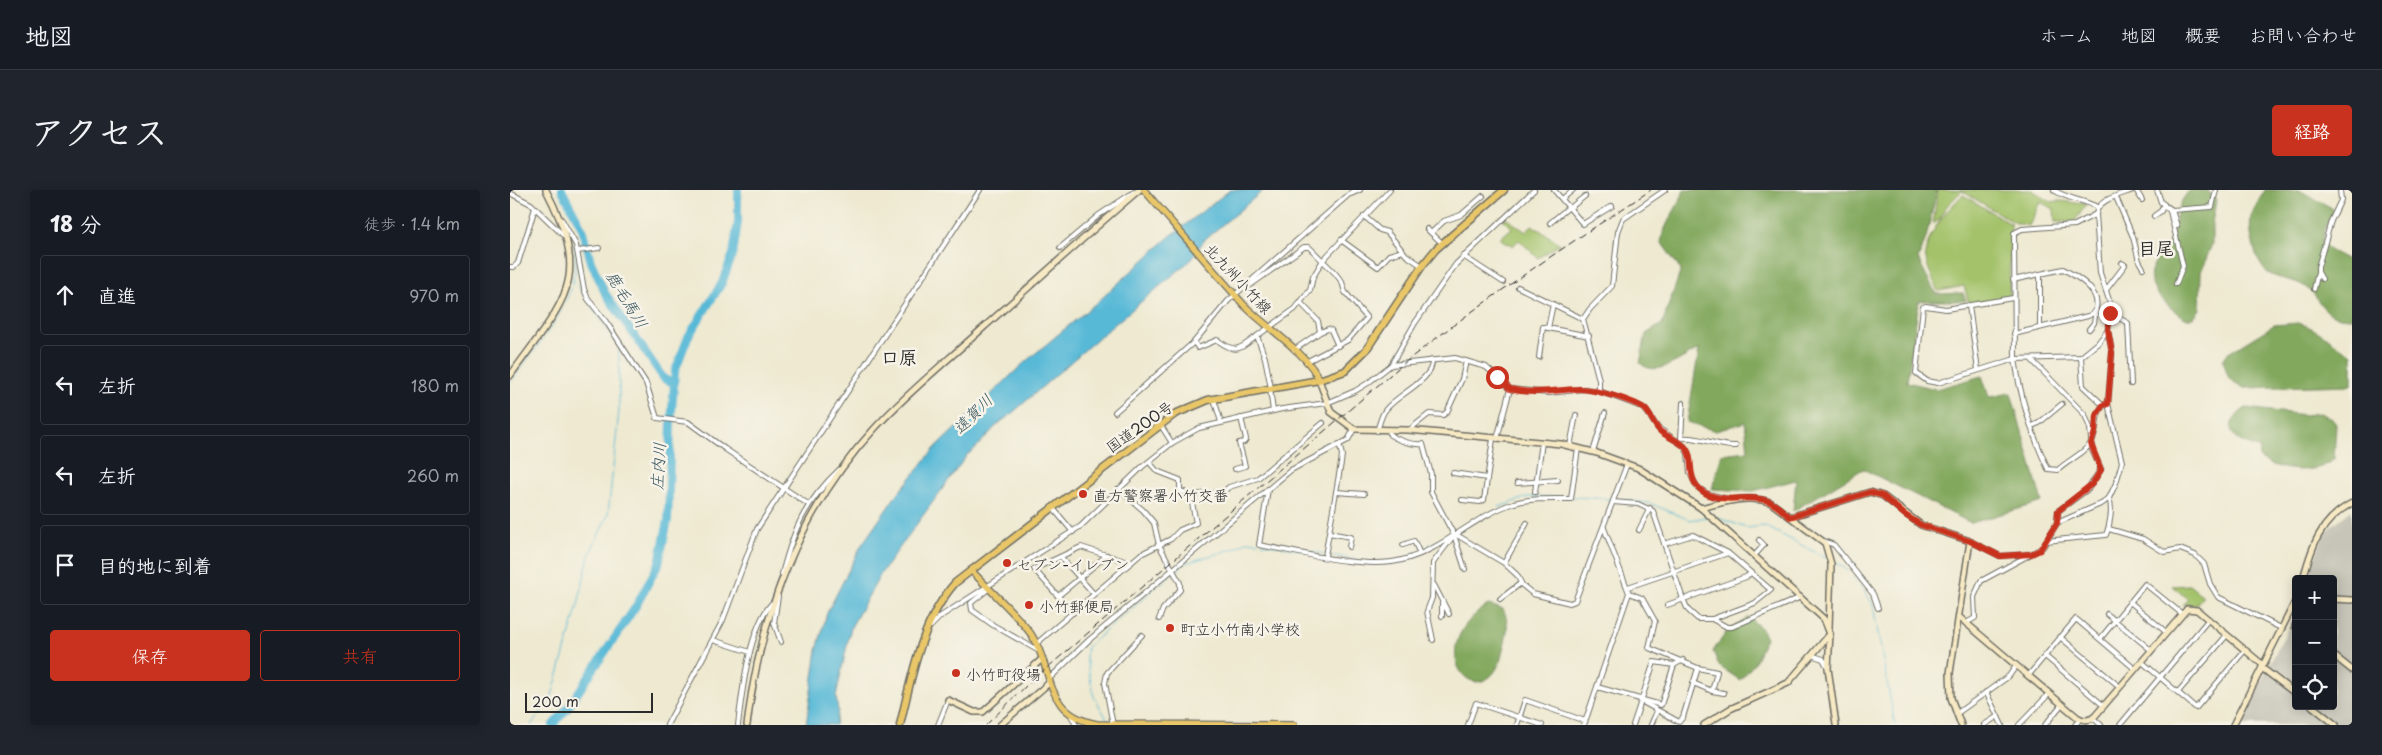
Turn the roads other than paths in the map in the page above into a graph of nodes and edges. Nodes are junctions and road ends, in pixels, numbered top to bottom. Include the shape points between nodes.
1 (546, 190) edge
2 (980, 190) edge
3 (1139, 190) edge
4 (1144, 190) edge
5 (1354, 190) edge
6 (1360, 190) edge
7 (1390, 190) edge
8 (1504, 190) edge
9 (1534, 190) edge
10 (1554, 190) edge
11 (1573, 190) edge
12 (1665, 190) edge
13 (2054, 190) edge
14 (2134, 190) edge
15 (2157, 190) edge
16 (2216, 190) edge
17 (2340, 190) edge
18 (510, 193) edge
19 (1347, 196) junction
20 (1483, 196) dead end
21 (1585, 196) dead end
22 (2116, 196) junction
23 (1562, 199) junction
24 (2142, 200) dead end
25 (1612, 206) dead end
26 (2097, 207) junction
27 (2168, 207) junction
28 (535, 208) junction
29 (1569, 208) junction
30 (2096, 214) junction
31 (1364, 216) junction
32 (2154, 216) dead end
33 (562, 220) junction
34 (1550, 223) dead end
35 (2176, 226) dead end
36 (1427, 229) dead end
37 (1431, 233) junction
38 (568, 239) junction
39 (1341, 240) junction
40 (1442, 243) junction
41 (598, 248) dead end
42 (1060, 248) dead end
43 (1403, 250) junction
44 (579, 251) junction
45 (1463, 256) junction
46 (1323, 260) junction
47 (2122, 263) dead end
48 (1422, 266) junction
49 (510, 267) edge
50 (2143, 268) dead end
51 (2318, 272) junction
52 (2040, 274) junction
53 (2322, 279) dead end
54 (2013, 280) junction
55 (1503, 282) dead end
56 (2176, 284) dead end
57 (1518, 287) dead end
58 (2314, 289) dead end
59 (2106, 290) junction
60 (1236, 294) junction
61 (2013, 298) junction
62 (1300, 302) junction
63 (1553, 304) junction
64 (1969, 306) junction
65 (2096, 310) junction
66 (2110, 313) junction
67 (1584, 319) junction
68 (1268, 327) junction
69 (2040, 327) junction
70 (1548, 328) junction
71 (2089, 329) dead end
72 (2108, 330) junction
73 (1320, 332) junction
74 (2014, 334) junction
75 (1256, 336) junction
76 (1589, 336) junction
77 (1194, 342) junction
78 (1338, 346) junction
79 (1294, 350) junction
80 (1539, 357) dead end
81 (2080, 357) junction
82 (2015, 359) junction
83 (2031, 359) junction
84 (1432, 360) junction
85 (1466, 361) junction
86 (1306, 362) junction
87 (1391, 365) junction
88 (1978, 370) junction
89 (510, 376) edge
90 (1319, 380) junction
91 (2131, 384) dead end
92 (1271, 388) junction
93 (1510, 389) junction
94 (1599, 391) junction
95 (1214, 399) junction
96 (1327, 403) junction
97 (1684, 403) dead end
98 (2062, 404) dead end
99 (2108, 404) junction
100 (2103, 405) junction
101 (1273, 411) junction
102 (1115, 412) dead end
103 (1605, 413) dead end
104 (1576, 415) dead end
105 (1241, 418) junction
106 (1221, 422) junction
107 (1324, 423) dead end
108 (1160, 424) junction
109 (2032, 426) junction
110 (1354, 430) junction
111 (1389, 430) junction
112 (1408, 430) junction
113 (1377, 431) junction
114 (1681, 438) junction
115 (1494, 439) junction
116 (1542, 442) junction
117 (1172, 443) junction
118 (1339, 444) junction
119 (1681, 444) junction
120 (2091, 444) junction
121 (1570, 446) junction
122 (1736, 446) dead end
123 (1578, 448) junction
124 (1594, 452) junction
125 (1149, 462) junction
126 (1628, 463) junction
127 (844, 466) junction
128 (1235, 469) dead end
129 (1453, 473) dead end
130 (1487, 478) junction
131 (1558, 480) dead end
132 (1537, 481) junction
133 (1517, 483) dead end
134 (784, 488) junction
135 (1118, 489) junction
136 (1268, 489) junction
137 (1336, 492) junction
138 (1535, 492) dead end
139 (1364, 494) dead end
140 (1194, 495) junction
141 (2109, 498) junction
142 (1462, 500) dead end
143 (1733, 501) junction
144 (1613, 502) junction
145 (808, 504) junction
146 (2352, 504) edge
147 (1052, 507) junction
148 (1650, 508) junction
149 (1701, 508) junction
150 (1790, 517) junction
151 (1527, 522) dead end
152 (2057, 523) junction
153 (1604, 528) junction
154 (2109, 529) junction
155 (1639, 530) dead end
156 (1073, 532) junction
157 (1328, 533) junction
158 (1455, 535) junction
159 (1759, 540) dead end
160 (1824, 540) junction
161 (1970, 541) junction
162 (2046, 541) junction
163 (1664, 544) junction
164 (1158, 545) junction
165 (1403, 545) dead end
166 (1349, 547) dead end
167 (1728, 553) junction
168 (1420, 554) junction
169 (2031, 554) junction
170 (1107, 555) junction
171 (1755, 555) junction
172 (1324, 556) junction
173 (1061, 557) junction
174 (1130, 563) junction
175 (1504, 563) junction
176 (1465, 569) dead end
177 (971, 570) junction
178 (1172, 570) junction
179 (1674, 572) junction
180 (1751, 572) junction
181 (2304, 575) edge
182 (1080, 578) junction
183 (780, 582) junction
184 (1521, 583) junction
185 (1434, 585) junction
186 (1628, 587) junction
187 (987, 588) junction
188 (1629, 593) junction
189 (1094, 594) junction
190 (1058, 596) junction
191 (1802, 597) junction
192 (1500, 599) dead end
193 (1682, 599) junction
194 (2337, 599) edge
195 (1442, 600) junction
196 (2352, 600) edge
197 (2130, 602) junction
198 (772, 603) junction
199 (1667, 605) dead end
200 (2292, 607) edge
201 (1878, 608) dead end
202 (1072, 613) junction
203 (1449, 614) dead end
204 (2107, 614) dead end
205 (2181, 614) junction
206 (1442, 616) dead end
207 (1959, 617) junction
208 (1159, 619) dead end
209 (1712, 619) junction
210 (2209, 619) junction
211 (2115, 620) junction
212 (1966, 623) junction
213 (2281, 628) junction
214 (1830, 632) junction
215 (2166, 632) junction
216 (2227, 634) junction
217 (924, 635) junction
218 (1142, 635) dead end
219 (2060, 637) junction
220 (2100, 639) junction
221 (713, 640) junction
222 (1433, 640) dead end
223 (781, 642) dead end
224 (1036, 644) junction
225 (2151, 650) junction
226 (2245, 650) junction
227 (1039, 651) junction
228 (750, 652) junction
229 (1814, 656) junction
230 (2045, 656) junction
231 (1042, 658) junction
232 (2337, 658) edge
233 (1683, 660) junction
234 (2141, 661) junction
235 (1674, 665) junction
236 (2016, 666) junction
237 (2263, 667) junction
238 (1698, 668) junction
239 (1828, 668) junction
240 (2135, 669) junction
241 (2352, 670) edge
242 (2028, 676) junction
243 (2160, 677) junction
244 (1048, 682) junction
245 (1694, 684) junction
246 (1597, 687) junction
247 (2120, 687) junction
248 (1712, 691) junction
249 (2292, 691) edge
250 (1986, 692) junction
251 (2178, 692) junction
252 (1724, 693) dead end
253 (2049, 694) junction
254 (948, 700) joint
255 (1641, 701) junction
256 (2062, 704) junction
257 (2104, 706) junction
258 (2317, 710) edge
259 (1657, 711) junction
260 (1956, 714) junction
261 (1071, 715) junction
262 (1998, 716) junction
263 (1519, 717) junction
264 (2027, 718) junction
265 (2093, 718) junction
266 (2080, 719) junction
267 (1584, 723) edge
268 (1677, 723) edge
269 (1113, 724) edge
270 (667, 725) edge
271 (738, 725) edge
272 (747, 725) edge
273 (900, 725) edge
274 (938, 725) edge
275 (1000, 725) edge
276 (1076, 725) edge
277 (1198, 725) edge
278 (1259, 725) edge
279 (1294, 725) edge
280 (1468, 725) edge
281 (1517, 725) edge
282 (1542, 725) edge
283 (1633, 725) edge
284 (1651, 725) edge
285 (1704, 725) edge
286 (1836, 725) edge
287 (1962, 725) edge
288 (1984, 725) edge
289 (2002, 725) edge
290 (2019, 725) edge
291 (2030, 725) edge
292 (2045, 725) edge
293 (2075, 725) edge
294 (2101, 725) edge
295 (2120, 725) edge
296 (2233, 725) edge
297 (2336, 725) edge

1 - 33 street
2 - 134 street
3 - 42 street via 1099,215
3 - 127 street via 900,403
4 - 60 main road, 北九州小竹線
5 - 19 street
6 - 19 street
7 - 31 street
8 - 40 highway, 国道200号
9 - 45 street
10 - 23 street
11 - 23 street
12 - 67 street via 1623,219 1618,232 1612,286
13 - 26 street via 2071,200 2085,201
14 - 22 street
14 - 24 street
15 - 27 street
16 - 27 street via 2212,207
17 - 51 street via 2341,200 2331,221
18 - 28 street
19 - 60 street
20 - 37 street via 1461,215 1444,221
21 - 29 street
22 - 26 street
22 - 50 street
23 - 29 street
25 - 29 street via 1583,224
26 - 30 street
27 - 32 street
27 - 35 street
27 - 56 street via 2183,266
28 - 38 street
28 - 49 street via 518,263
29 - 34 street
30 - 54 street via 2075,225 2016,231
30 - 59 street via 2100,273
31 - 39 street
31 - 43 street via 1387,232
33 - 38 street
33 - 44 street
36 - 37 street
37 - 40 street
38 - 89 street via 571,265 564,298
39 - 43 street via 1378,267 1389,255
39 - 46 street
40 - 48 highway, 国道200号
41 - 44 street
43 - 48 street
44 - 134 street via 588,299 646,383 659,420 684,420
45 - 55 street
45 - 87 street via 1424,309
46 - 60 street via 1309,247 1302,248
46 - 62 street via 1310,290
46 - 78 street via 1367,318 1348,340
47 - 59 street via 2125,265
48 - 90 highway, 国道200号 via 1358,360 1344,371
51 - 53 street
51 - 58 street
52 - 54 street
52 - 65 street via 2063,269 2092,289
52 - 69 street
54 - 61 street
57 - 63 street
59 - 66 street
60 - 68 main road, 北九州小竹線
60 - 77 street via 1218,310 1210,325
61 - 64 street
61 - 74 street
62 - 68 street via 1293,311
62 - 73 street via 1318,320
63 - 67 street
63 - 70 street
64 - 88 street
64 - 88 street via 1923,307 1915,368 1921,378 1938,383
65 - 69 street via 2088,316
65 - 71 street via 2094,323
66 - 72 street
66 - 91 street via 2128,323
67 - 76 street
68 - 75 street
68 - 79 main road, 北九州小竹線
69 - 74 street
70 - 76 street
70 - 80 street via 1543,327
72 - 81 street
72 - 99 street via 2112,353
73 - 78 street via 1331,330
73 - 79 street
74 - 82 street
75 - 77 street via 1233,350 1217,340 1198,348
75 - 92 street via 1265,358
76 - 94 street
77 - 102 street
78 - 86 street
79 - 86 main road, 北九州小竹線
81 - 83 street
81 - 100 street via 2083,386
82 - 83 street
82 - 88 street
82 - 109 street
83 - 120 street via 2085,416
84 - 85 street via 1452,357
84 - 87 street
84 - 113 street via 1433,365 1423,377 1384,411
85 - 93 street via 1486,367
85 - 112 street via 1462,379 1445,415 1429,414
86 - 90 main road, 北九州小竹線
87 - 96 street via 1355,391
90 - 92 highway, 国道200号
90 - 96 street
92 - 95 highway, 国道200号
92 - 101 street
93 - 94 street via 1548,393 1580,388
93 - 115 street
94 - 119 street via 1644,408 1658,428
95 - 106 street
95 - 108 highway, 国道200号 via 1184,410
96 - 101 street
96 - 110 street via 1334,416
97 - 114 street
98 - 109 street via 2039,424
99 - 100 street
99 - 141 street via 2122,462
100 - 120 street via 2096,416
101 - 105 street
103 - 124 street
104 - 121 street
105 - 106 street
105 - 128 street via 1246,439 1239,443 1245,466
106 - 117 street via 1199,428
107 - 140 street via 1258,478 1223,492
108 - 117 street
108 - 147 highway, 国道200号
109 - 120 street via 2048,469 2058,470
110 - 113 street
110 - 118 street via 1348,440
111 - 112 street
111 - 113 street
111 - 158 street via 1390,435 1398,439 1423,444 1431,474 1431,492
112 - 115 street
114 - 119 street
114 - 122 street
115 - 116 street
115 - 130 street
116 - 121 street
116 - 132 street
117 - 125 street
118 - 136 street via 1298,465
118 - 137 street via 1342,454
119 - 143 street via 1688,453 1690,474 1697,487 1708,494
120 - 152 street via 2100,465 2099,474 2088,488 2058,511
121 - 123 street
123 - 124 street
123 - 158 street via 1571,499 1515,503
124 - 126 street
125 - 135 street
125 - 140 street via 1157,471 1180,480 1180,491
126 - 144 street
126 - 149 street
127 - 145 street
127 - 183 street via 809,520
129 - 130 street
130 - 142 street via 1483,502
131 - 132 street
132 - 133 street
132 - 138 street
134 - 145 street
134 - 221 street via 757,529
135 - 156 street via 1095,515
135 - 164 street via 1154,523
136 - 172 street via 1259,545
136 - 178 street
137 - 139 street
137 - 157 street
140 - 164 street via 1192,503 1196,523
141 - 152 street
141 - 154 street
143 - 149 street
143 - 150 street via 1747,498 1770,502
144 - 148 street
144 - 153 street
145 - 183 street via 792,536
146 - 181 street via 2331,517 2318,533
147 - 156 street
147 - 177 highway, 国道200号
148 - 155 street
148 - 163 street
149 - 171 street
150 - 160 street
150 - 161 street via 1870,492 1883,496 1921,525
151 - 175 street
152 - 162 street
153 - 184 street via 1575,601 1570,603 1533,594
153 - 186 street
154 - 162 street via 2106,535
154 - 213 street via 2143,539 2164,552 2180,549 2195,554 2204,564 2218,597
156 - 187 street
157 - 166 street via 1351,537
157 - 172 street
158 - 168 street
158 - 175 street
158 - 176 street
158 - 185 street via 1433,563
159 - 171 street via 1764,545
160 - 201 street via 1834,545 1873,594
160 - 214 street via 1831,564
161 - 169 street via 2000,556
161 - 207 street
162 - 169 street via 2040,550
163 - 167 street via 1693,535
163 - 179 street
164 - 174 street via 1148,548
164 - 178 street
165 - 168 street via 1414,541
167 - 179 street
167 - 180 street
168 - 172 street via 1380,564
169 - 212 street via 1982,580 1974,597 1975,618
170 - 173 street via 1083,547
170 - 174 street
170 - 182 street
171 - 191 street
173 - 182 street
173 - 190 street via 1034,568
174 - 189 street
175 - 184 street via 1518,575
177 - 187 main road
177 - 217 highway, 国道200号 via 945,595
178 - 208 street via 1181,587
178 - 244 street via 1089,640
179 - 186 street
179 - 193 street
180 - 193 street via 1746,577
180 - 209 street via 1771,590 1755,603
182 - 189 street
182 - 190 street
183 - 198 street
183 - 223 street via 774,623
184 - 192 street
185 - 195 street
185 - 222 street via 1427,611
186 - 188 street
187 - 217 street via 935,621
187 - 224 main road via 1028,631
187 - 227 street via 971,603 972,610
188 - 233 street via 1642,598 1655,621 1649,648
188 - 246 street
189 - 202 street
190 - 202 street
191 - 209 street via 1732,627
191 - 214 street via 1824,619
193 - 199 street
193 - 209 street via 1698,619
194 - 196 street
195 - 203 street
195 - 206 street
197 - 205 street via 2145,584
197 - 211 street
197 - 215 street
198 - 228 street via 765,612
198 - 272 street via 755,667
200 - 213 street
202 - 224 street
204 - 211 street
205 - 210 street via 2187,609 2194,609
205 - 215 street
207 - 212 street
207 - 260 street via 1950,673 1951,698
210 - 216 street
210 - 243 street
211 - 220 street
211 - 225 street
212 - 236 street
213 - 237 street
214 - 229 street
214 - 239 street
215 - 225 street
216 - 226 street
216 - 251 street
217 - 273 highway, 国道200号
218 - 269 street via 1106,673 1104,683
219 - 220 street via 2076,619
219 - 230 street
219 - 247 street
220 - 240 street
221 - 228 street
221 - 270 street
224 - 227 main road
225 - 234 street
226 - 237 street
226 - 251 street via 2196,708
227 - 231 main road
228 - 271 street
229 - 239 street via 1823,659
229 - 285 street via 1788,683 1730,709
230 - 242 street
230 - 257 street
231 - 244 main road
231 - 254 street via 982,712 974,712
232 - 241 street
233 - 235 street
233 - 238 street
234 - 240 street
234 - 243 street
235 - 255 street via 1654,662
235 - 255 street via 1662,706
236 - 242 street
236 - 250 street via 2009,676
237 - 249 street
237 - 296 street
238 - 245 street
238 - 248 street via 1717,672
239 - 286 street
240 - 247 street
242 - 253 street
243 - 251 street
243 - 295 street
244 - 261 main road via 1058,701
244 - 275 street
245 - 248 street
245 - 268 street via 1684,718
246 - 255 street
246 - 267 street
247 - 257 street
248 - 252 street
250 - 260 street
250 - 262 street
253 - 256 street
253 - 264 street
254 - 274 street
255 - 259 street
255 - 283 street
256 - 266 street
256 - 292 street
257 - 265 street
258 - 297 street
259 - 268 street
259 - 284 street
260 - 287 street
261 - 269 main road via 1084,722
261 - 276 street
262 - 288 street
262 - 289 street
263 - 267 street via 1525,700
263 - 280 street via 1476,703
263 - 281 street
263 - 282 street
264 - 290 street
264 - 291 street
265 - 266 street
265 - 294 street
266 - 293 street
269 - 277 main road
277 - 278 main road
278 - 279 main road

